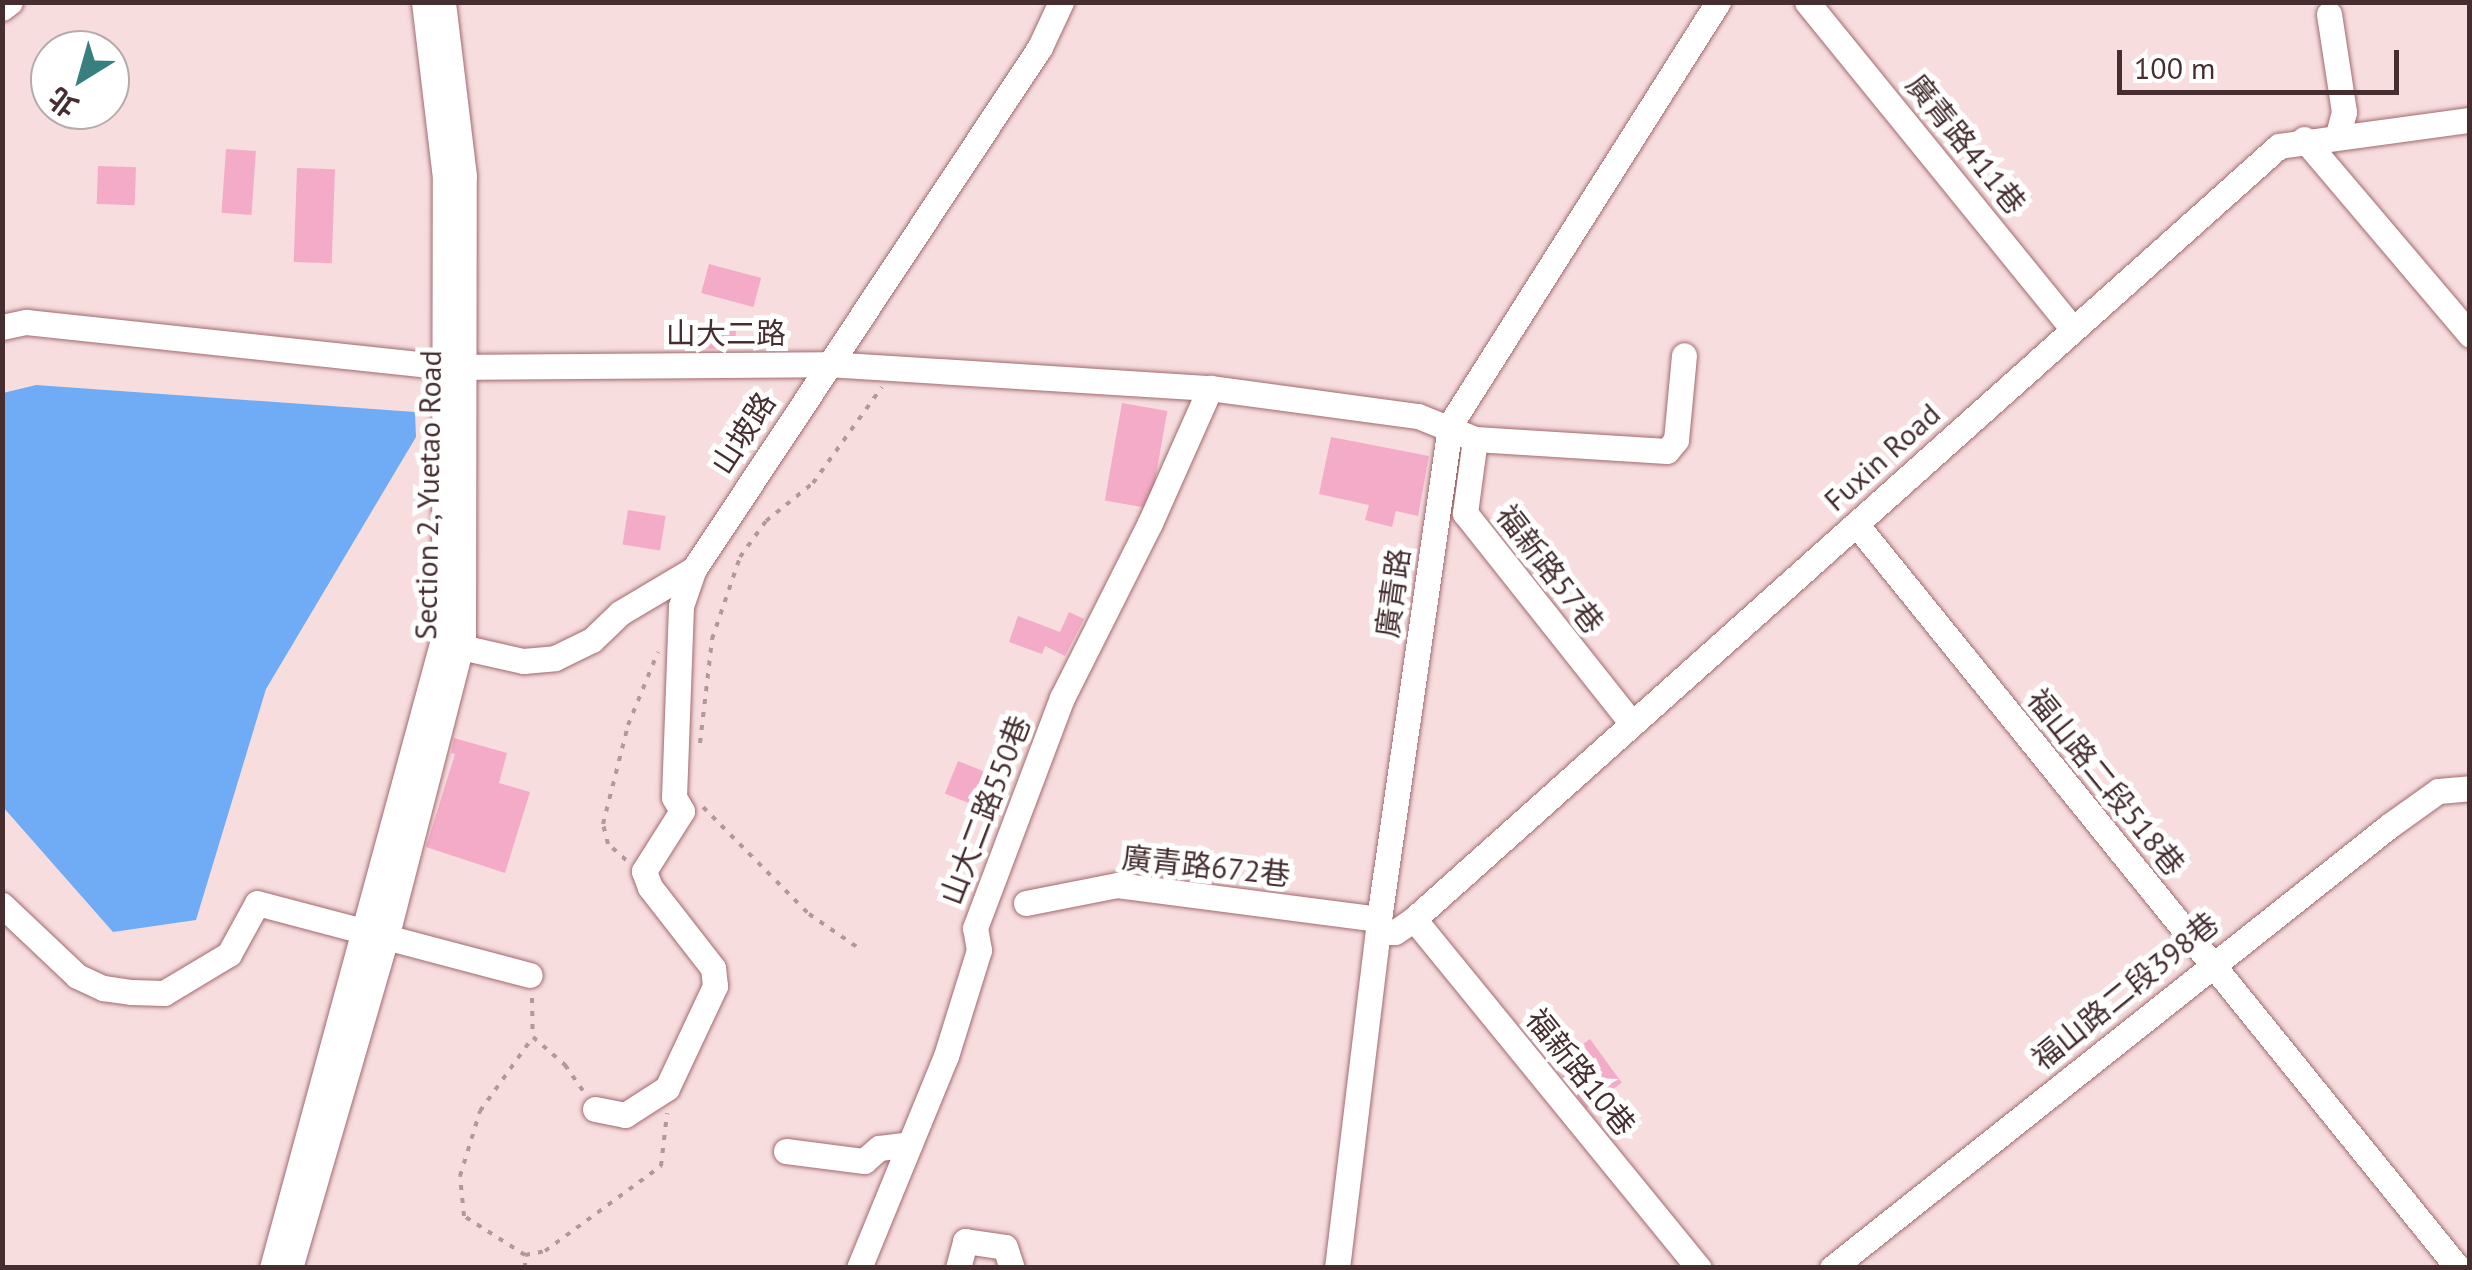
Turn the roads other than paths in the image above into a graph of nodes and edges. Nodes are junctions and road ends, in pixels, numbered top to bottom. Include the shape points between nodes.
1 (10, 2) edge
2 (424, 2) edge
3 (443, 2) edge
4 (1061, 2) edge
5 (1718, 2) edge
6 (1807, 2) edge
7 (2, 8) edge
8 (2329, 14) dead end
9 (2470, 120) edge
10 (2338, 135) junction
11 (2304, 139) junction
12 (2, 326) edge
13 (2072, 328) junction
14 (2470, 335) edge
15 (1684, 355) dead end
16 (827, 364) junction
17 (453, 367) junction
18 (1210, 388) junction
19 (1450, 426) junction
20 (1475, 439) junction
21 (1856, 524) junction
22 (694, 568) junction
23 (461, 647) junction
24 (1632, 724) junction
25 (2470, 788) edge
26 (1026, 903) dead end
27 (2, 905) edge
28 (1414, 918) junction
29 (1379, 926) junction
30 (375, 936) junction
31 (2212, 964) junction
32 (530, 975) road end
33 (595, 1109) road end
34 (910, 1144) junction
35 (786, 1152) dead end
36 (1332, 1266) edge
37 (272, 1268) edge
38 (290, 1268) edge
39 (859, 1268) edge
40 (958, 1268) edge
41 (1012, 1268) edge
42 (1698, 1268) edge
43 (1832, 1268) edge
44 (2458, 1268) edge

1 - 7 street
2 - 17 street, Section 2, Yuetao Road via 445,178
3 - 17 street, Section 2, Yuetao Road via 464,176
4 - 16 street, 山坡路 via 1040,48
5 - 19 street, 廣青路
6 - 13 street, 廣青路411巷
8 - 10 street via 2344,112
9 - 10 street, Fuxin Road
10 - 11 street, Fuxin Road
11 - 13 street, Fuxin Road via 2279,146
11 - 14 street
12 - 17 street, 山大二路 via 26,322
13 - 21 street, Fuxin Road
15 - 20 street via 1676,440 1668,451
16 - 17 street, 山大二路
16 - 18 street, 山大二路
16 - 22 street, 山坡路
17 - 23 street, Section 2, Yuetao Road
17 - 30 street, Section 2, Yuetao Road via 444,636
18 - 19 street, 山大二路
18 - 34 street, 山大二路550巷 via 1062,698 975,928 979,950
19 - 20 street, 山大二路
19 - 29 street, 廣青路
20 - 24 street, 福新路57巷 via 1466,513 1472,524
21 - 24 street, Fuxin Road
21 - 31 street, 福山路二段518巷
22 - 23 street via 556,658 523,660
22 - 33 street, 山坡路 via 681,606 674,797 682,811 647,879 713,968 715,986 666,1088 625,1116
23 - 30 street, Section 2, Yuetao Road
24 - 28 street, Fuxin Road
25 - 31 street, 福山路二段398巷 via 2438,791
26 - 29 street, 廣青路672巷 via 1117,885
27 - 30 street via 76,976 132,992 164,993 229,954 257,903
28 - 29 street, Fuxin Road via 1395,932
28 - 42 street, 福新路10巷
29 - 36 street, 廣青路
30 - 32 street
30 - 37 street, Section 2, Yuetao Road
30 - 38 street, Section 2, Yuetao Road
31 - 43 street, 福山路二段398巷
31 - 44 street, 福山路二段518巷
34 - 35 street via 879,1148 864,1161
34 - 39 street, 山大二路550巷
40 - 41 street via 965,1241 1006,1247

